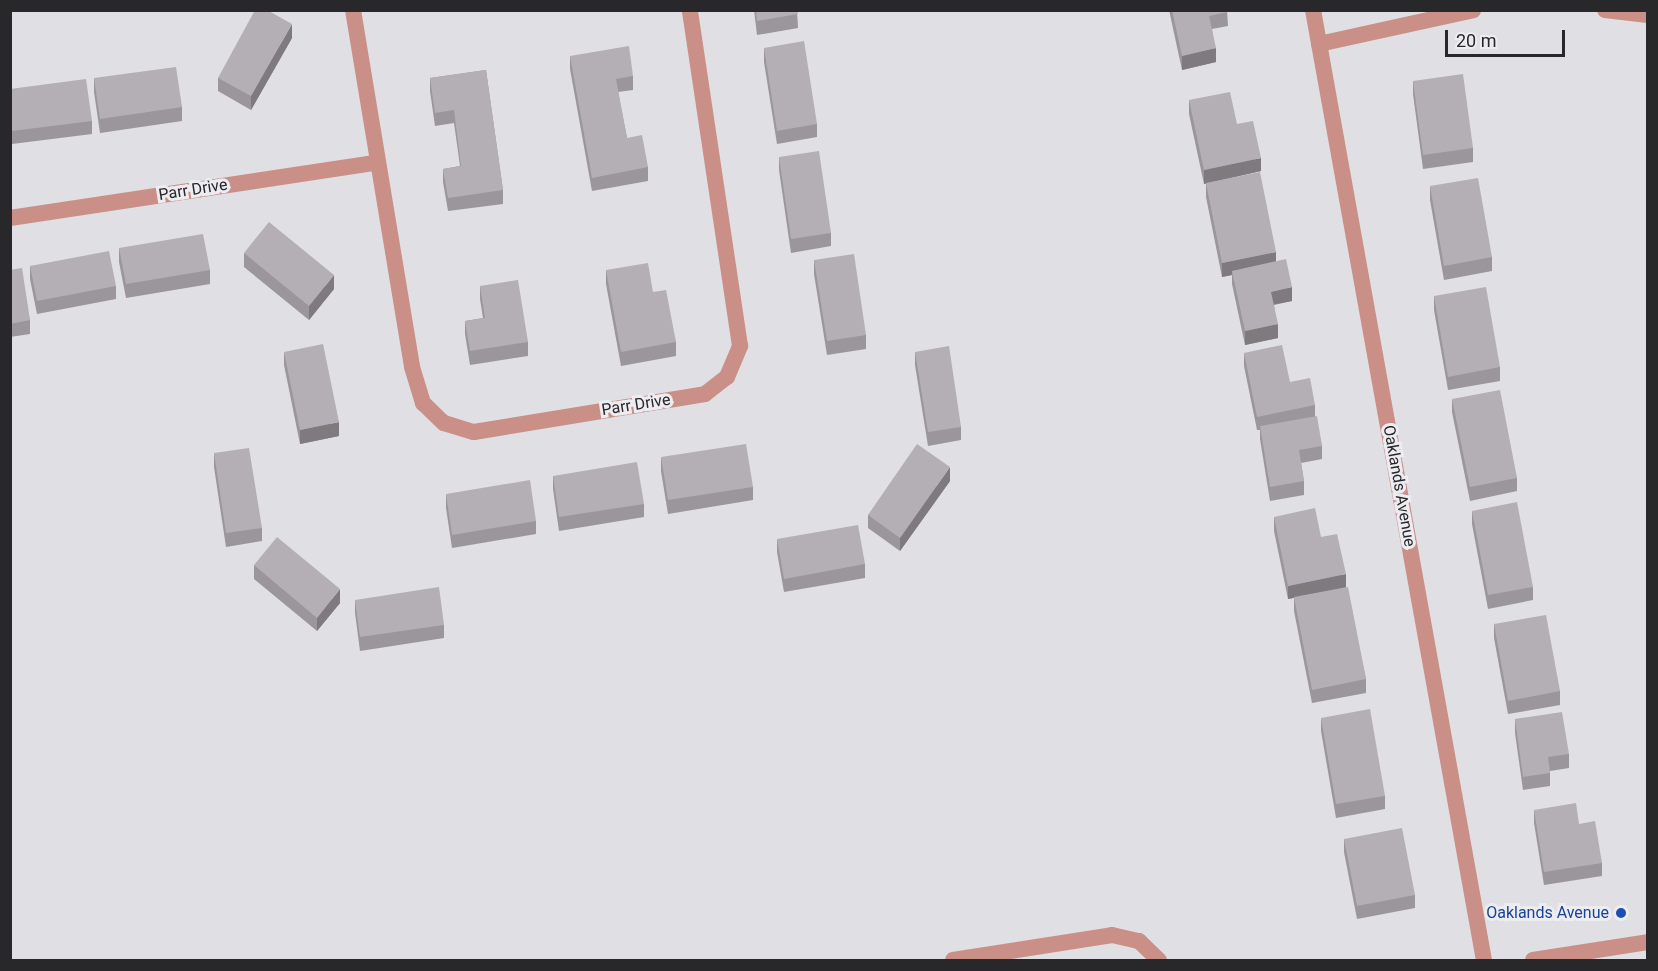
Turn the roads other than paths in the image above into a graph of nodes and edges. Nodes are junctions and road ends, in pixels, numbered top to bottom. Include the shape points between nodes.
1 (353, 10) edge
2 (690, 10) edge
3 (1313, 10) edge
4 (1473, 10) edge
5 (1605, 10) edge
6 (1647, 15) edge
7 (1319, 44) junction
8 (375, 163) junction
9 (10, 218) edge
10 (1647, 942) edge
11 (953, 960) edge
12 (1159, 960) edge
13 (1484, 960) edge
14 (1533, 960) edge

1 - 8 street, Parr Drive
2 - 8 street, Parr Drive via 740,346 727,377 705,394 474,432 444,423 423,404 412,367
3 - 7 street, Oaklands Avenue
4 - 7 street
5 - 6 street
7 - 13 street, Oaklands Avenue
8 - 9 street, Parr Drive
10 - 14 street
11 - 12 street via 1112,935 1139,941

